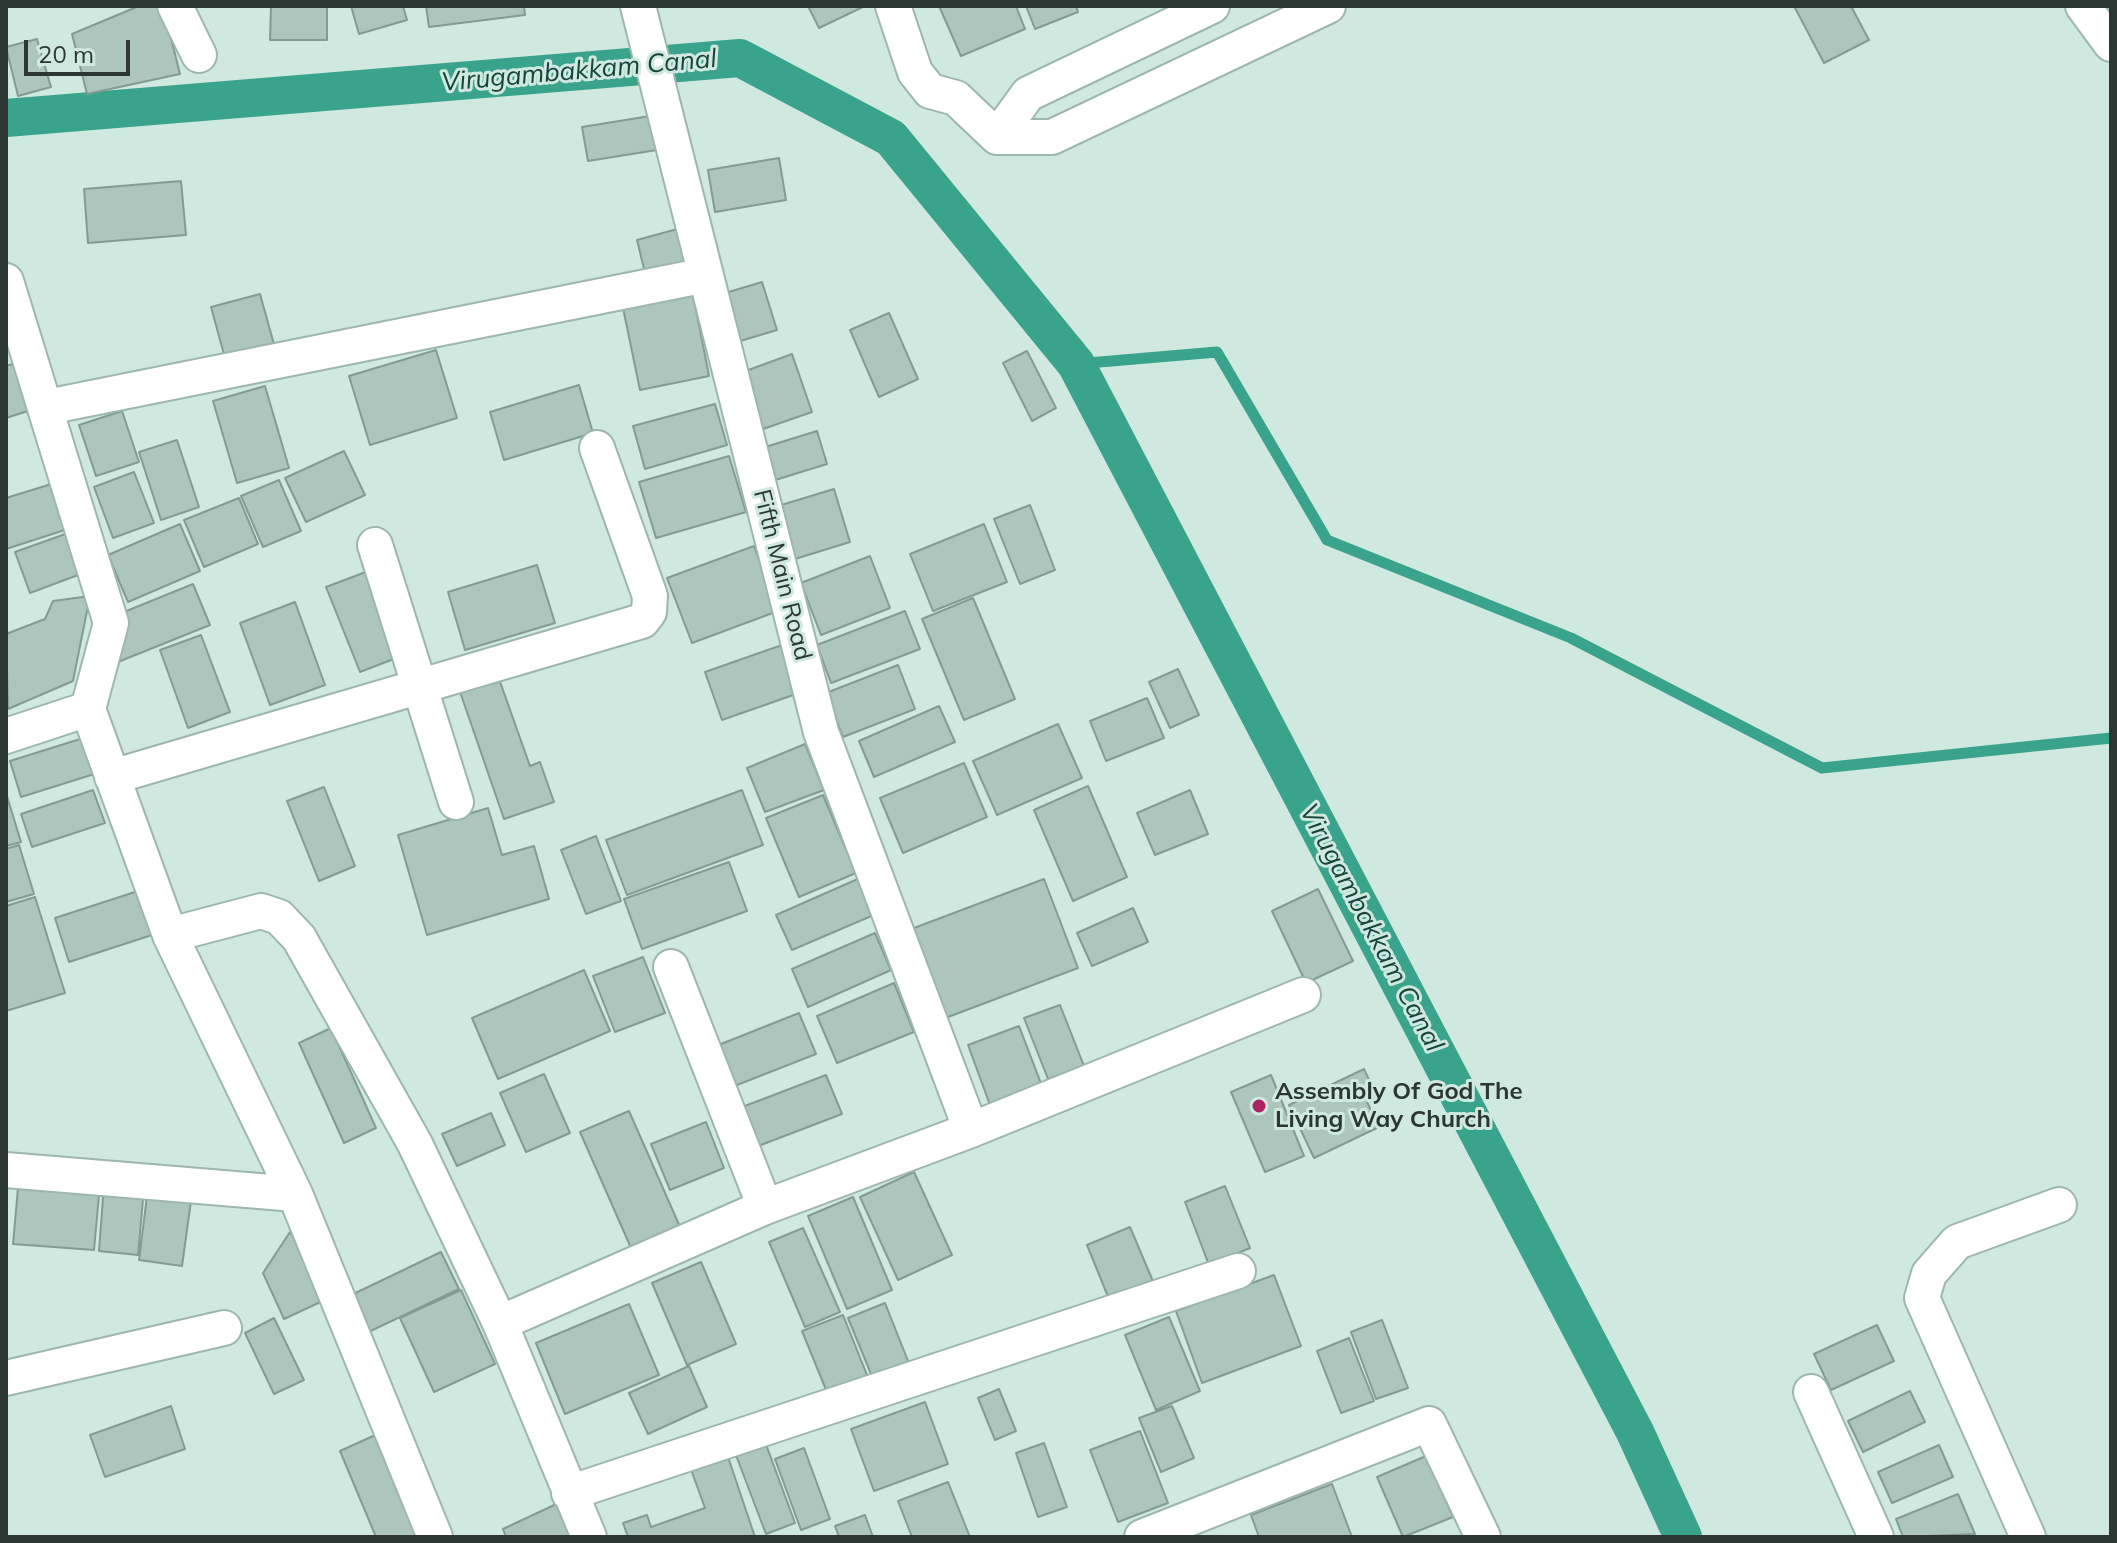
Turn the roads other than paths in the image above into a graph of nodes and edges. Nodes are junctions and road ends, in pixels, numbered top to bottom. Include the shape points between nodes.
1 (175, 6) edge
2 (638, 6) edge
3 (893, 6) edge
4 (1212, 6) edge
5 (1328, 6) edge
6 (2083, 6) edge
7 (2111, 44) edge
8 (199, 55) dead end
9 (997, 137) junction
10 (706, 275) junction
11 (6, 281) edge
12 (47, 407) junction
13 (597, 448) dead end
14 (375, 545) dead end
15 (420, 688) junction
16 (88, 709) junction
17 (6, 736) edge
18 (112, 777) junction
19 (456, 802) dead end
20 (170, 935) junction
21 (671, 967) dead end
22 (1303, 995) dead end
23 (971, 1130) junction
24 (6, 1170) edge
25 (295, 1194) junction
26 (2059, 1205) dead end
27 (765, 1207) junction
28 (1238, 1271) dead end
29 (500, 1323) junction
30 (224, 1328) dead end
31 (6, 1378) edge
32 (1811, 1392) dead end
33 (569, 1493) junction
34 (1218, 1523) edge
35 (435, 1537) edge
36 (589, 1537) edge
37 (1142, 1537) edge
38 (1483, 1537) edge
39 (1876, 1537) edge
40 (2028, 1537) edge

1 - 8 street
2 - 10 street, Fifth Main Road
3 - 9 street via 915,72 930,91 956,98
4 - 9 street via 1028,94
5 - 9 street via 1052,137
6 - 7 street
10 - 12 street
10 - 23 street, Fifth Main Road via 821,732
11 - 12 street
12 - 16 street via 111,623
13 - 15 street via 650,596 649,612 628,627
14 - 15 street
15 - 18 street
15 - 19 street
16 - 17 street
16 - 18 street
18 - 20 street
20 - 25 street
20 - 29 street via 261,911 279,917 299,938 415,1144
21 - 27 street
22 - 23 street
23 - 27 street
24 - 25 street
25 - 35 street
26 - 40 street via 1957,1242 1929,1274 1922,1298
27 - 29 street
28 - 33 street
29 - 33 street
30 - 31 street
32 - 39 street
33 - 36 street
34 - 37 street
34 - 38 street via 1429,1424

